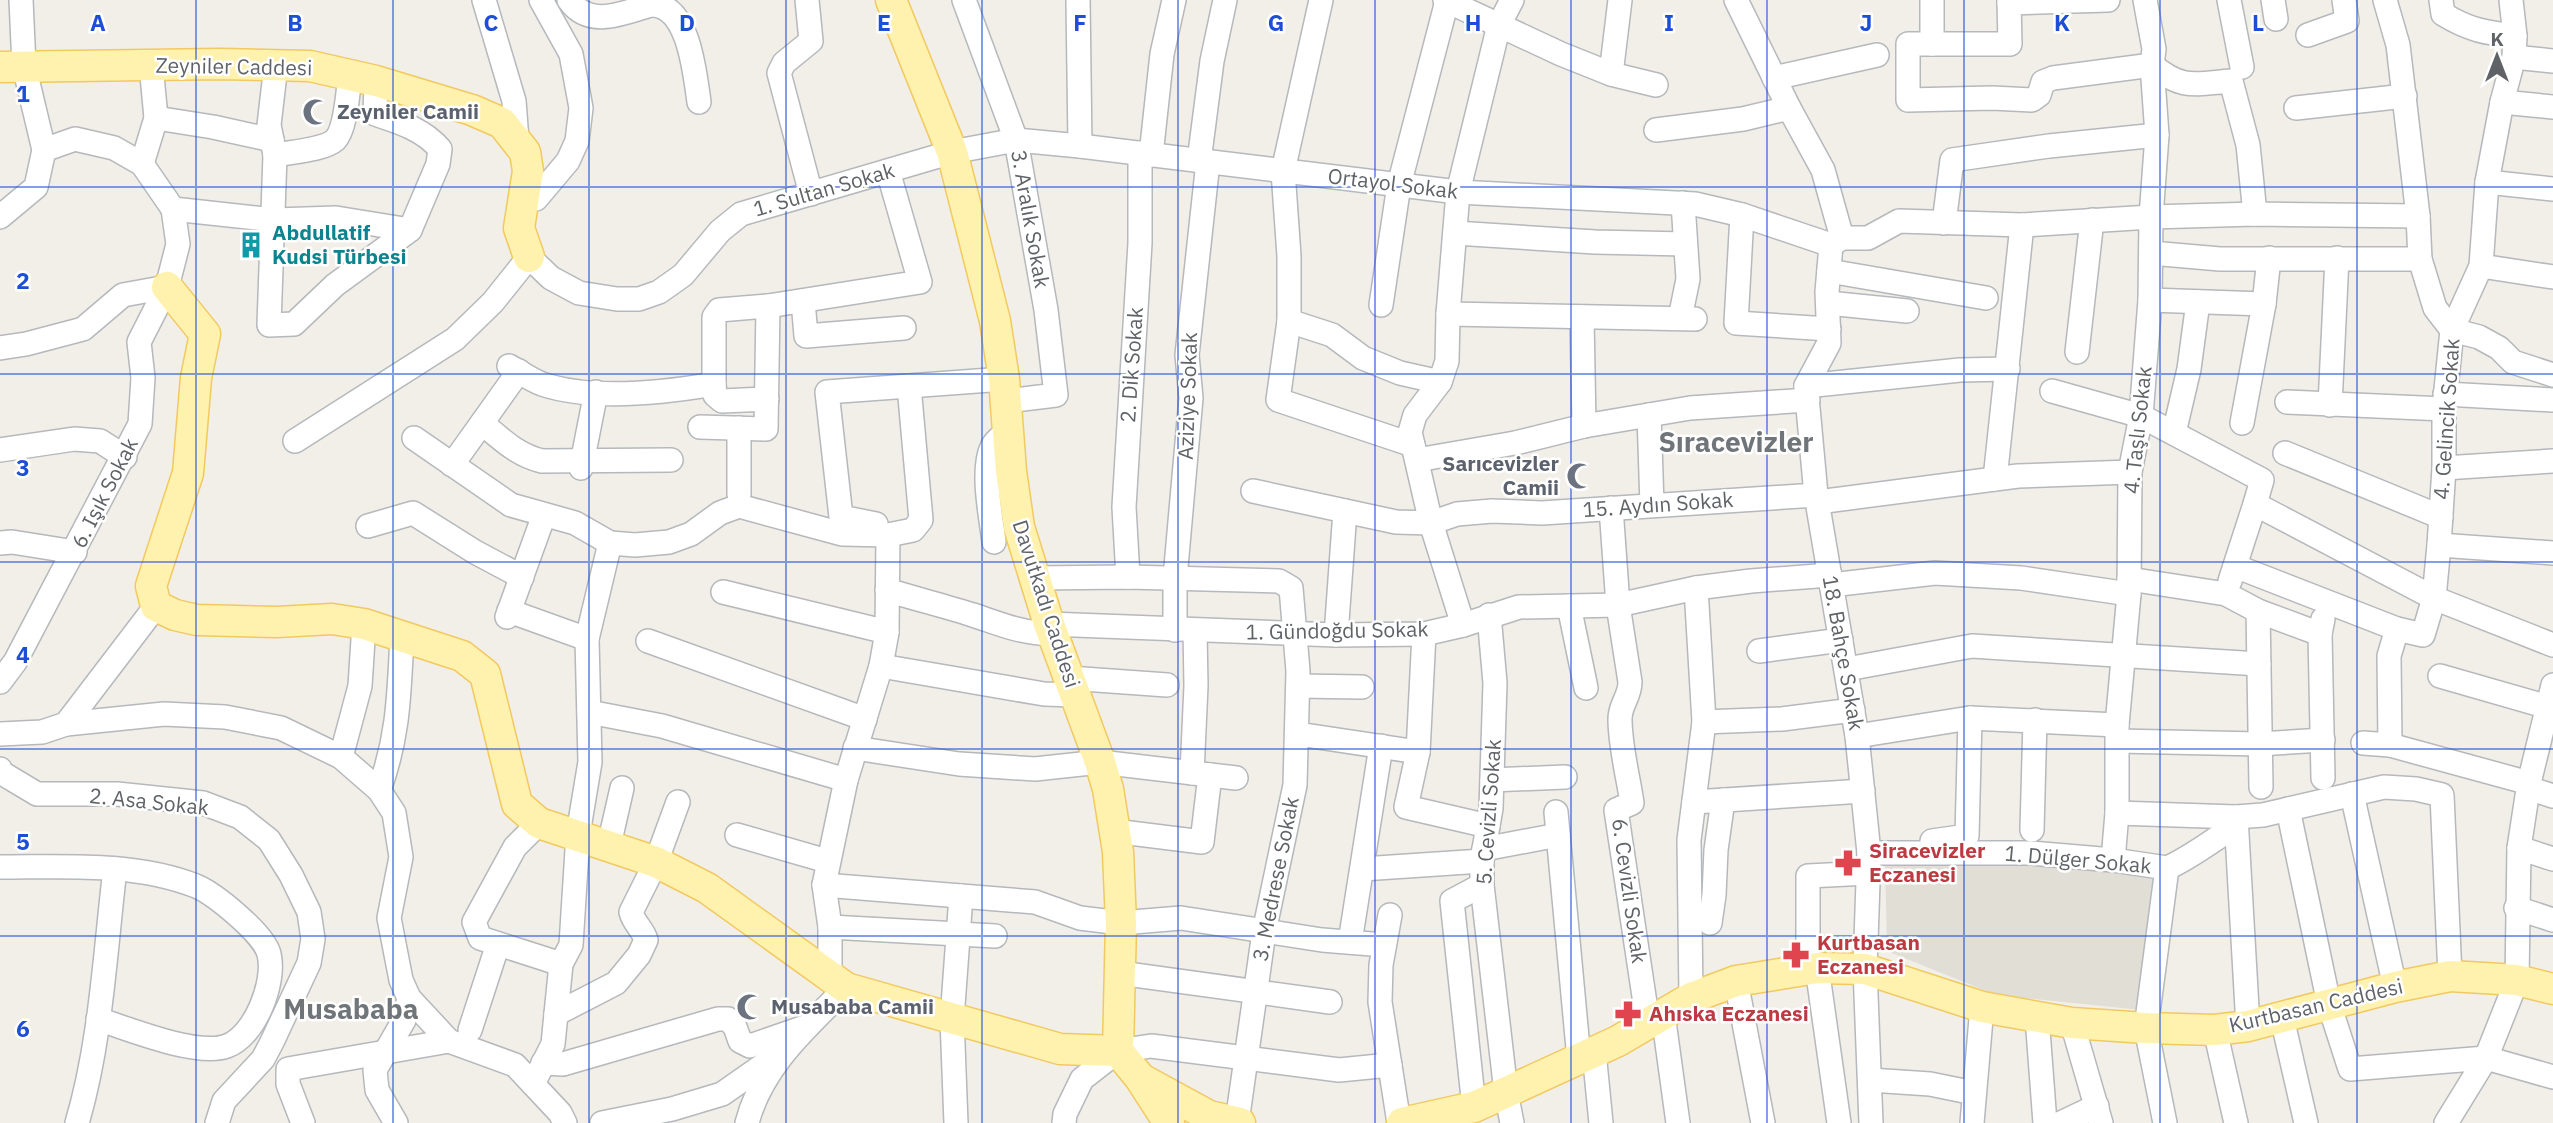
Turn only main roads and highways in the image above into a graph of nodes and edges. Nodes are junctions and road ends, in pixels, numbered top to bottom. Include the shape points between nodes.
1 (891, 0) edge
2 (10, 62) edge
3 (529, 257) road end
4 (167, 287) road end
5 (2553, 989) edge
6 (1118, 1051) junction
7 (1140, 1079) junction
8 (1169, 1123) edge
9 (1238, 1123) edge
10 (1401, 1123) edge

1 - 6 main road, Davutkadı Caddesi via 952,152 995,321 1019,527 1108,789 1121,923
2 - 3 main road, Zeyniler Caddesi via 310,66 472,110 502,123 525,152 528,171 519,228
4 - 6 main road via 205,334 196,377 188,473 151,586 156,606 197,620 332,619 364,624 462,656 485,674 517,804 539,822 656,862 707,888 838,982 1060,1049
5 - 10 main road, Kurtbasan Caddesi via 2518,980 2450,976 2215,1030 2072,1023 1982,1007 1865,969 1812,968 1736,981 1691,998 1618,1041 1474,1107
6 - 7 main road
7 - 8 main road
7 - 9 main road via 1209,1116

